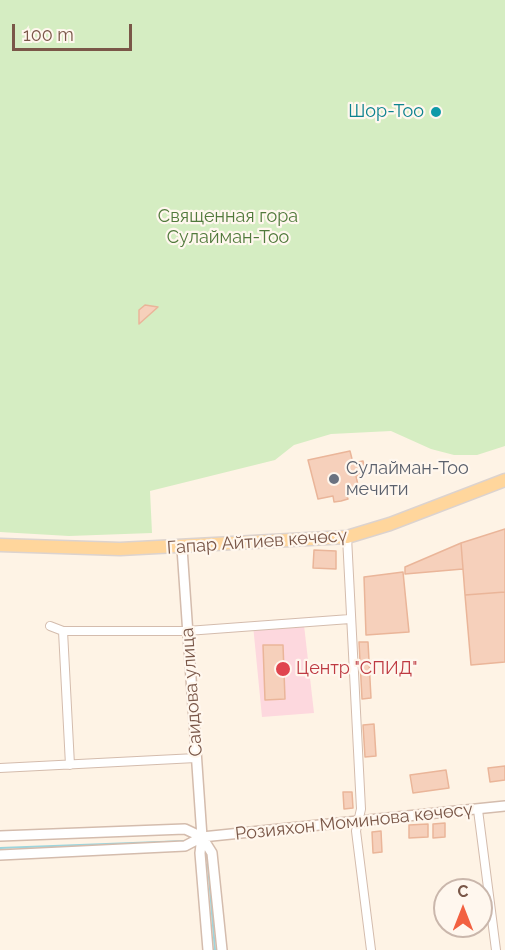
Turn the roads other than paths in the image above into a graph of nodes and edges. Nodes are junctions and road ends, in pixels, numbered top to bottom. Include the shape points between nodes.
1 (505, 480) edge
2 (347, 537) junction
3 (0, 545) edge
4 (182, 548) junction
5 (350, 619) junction
6 (50, 626) dead end
7 (63, 631) junction
8 (187, 631) junction
9 (196, 758) junction
10 (70, 765) junction
11 (0, 768) edge
12 (505, 806) edge
13 (477, 810) junction
14 (358, 822) junction
15 (0, 836) edge
16 (202, 837) junction
17 (0, 855) edge
18 (208, 950) edge
19 (222, 950) edge
20 (371, 950) edge
21 (496, 950) edge

1 - 2 main road, Гапар Айтиев көчөсү
2 - 4 main road, Гапар Айтиев көчөсү
2 - 5 street
3 - 4 main road, Гапар Айтиев көчөсү
4 - 8 street, Саидова улица
5 - 8 street
5 - 14 street via 361,809
6 - 7 street
7 - 8 street
7 - 10 street
8 - 9 street, Саидова улица
9 - 10 street
9 - 16 street, Саидова улица
10 - 11 street
12 - 13 street, Розияхон Моминова көчөсү
13 - 14 street, Розияхон Моминова көчөсү
13 - 21 street
14 - 16 street, Розияхон Моминова көчөсү
14 - 20 street
15 - 16 street, Розияхон Моминова көчөсү via 185,829
16 - 17 street, Розияхон Моминова көчөсү via 185,846
16 - 18 street, Саидова улица
16 - 19 street, Саидова улица via 212,853

